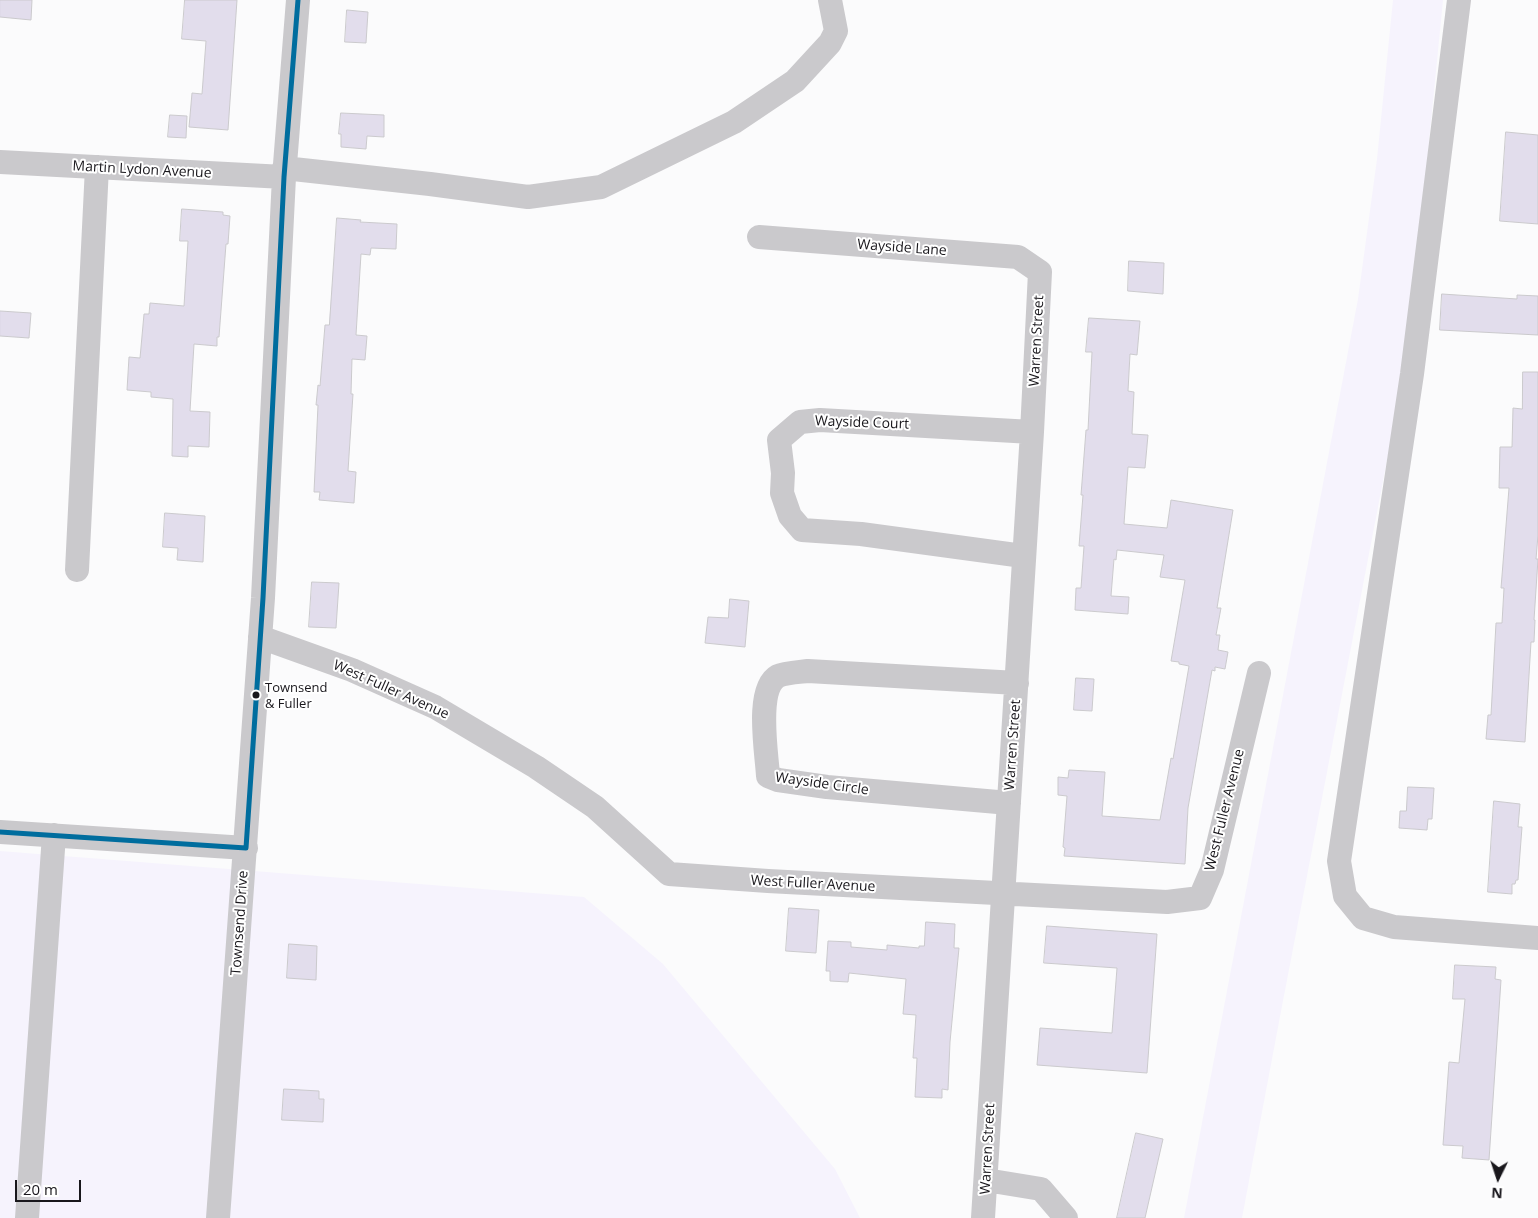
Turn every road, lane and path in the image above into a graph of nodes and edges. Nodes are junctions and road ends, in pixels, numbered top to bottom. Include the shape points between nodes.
1 (298, 0) edge
2 (830, 0) edge
3 (1459, 0) edge
4 (0, 162) edge
5 (97, 168) junction
6 (284, 173) junction
7 (759, 237) dead end
8 (1040, 272) joint
9 (1032, 432) junction
10 (1023, 556) junction
11 (77, 570) dead end
12 (260, 637) junction
13 (1259, 673) dead end
14 (1017, 683) junction
15 (1009, 803) junction
16 (0, 832) edge
17 (54, 836) junction
18 (246, 848) junction
19 (1003, 894) junction
20 (1538, 938) edge
21 (986, 1180) junction
22 (27, 1218) edge
23 (218, 1218) edge
24 (984, 1218) edge
25 (1066, 1218) edge

1 - 6 street, Townsend Drive
2 - 6 street, Martin Lydon Avenue via 836,31 830,43 795,81 734,122 601,187 528,197 430,184
3 - 20 street via 1410,384 1339,861 1345,896 1363,918 1394,926
4 - 5 street, Martin Lydon Avenue
5 - 6 street, Martin Lydon Avenue
5 - 11 street
6 - 12 street, Townsend Drive
7 - 8 street, Wayside Lane via 1018,257
8 - 9 street, Warren Street
9 - 10 street, Warren Street
9 - 10 street, Wayside Court via 820,420 800,422 779,440 782,493 790,516 802,530 861,534
10 - 14 street, Warren Street
12 - 18 street, Townsend Drive
12 - 19 street, West Fuller Avenue via 352,670 435,707 536,767 595,807 669,874
13 - 19 street, West Fuller Avenue via 1212,870 1200,898 1167,902
14 - 15 street, Warren Street
14 - 15 street, Wayside Circle via 808,671 778,676 770,683 763,712 768,776 778,780
15 - 19 street, Warren Street
16 - 17 street
17 - 18 street
17 - 22 street
18 - 23 street, Townsend Drive
19 - 21 street, Warren Street
21 - 24 street, Warren Street
21 - 25 street via 1041,1189

